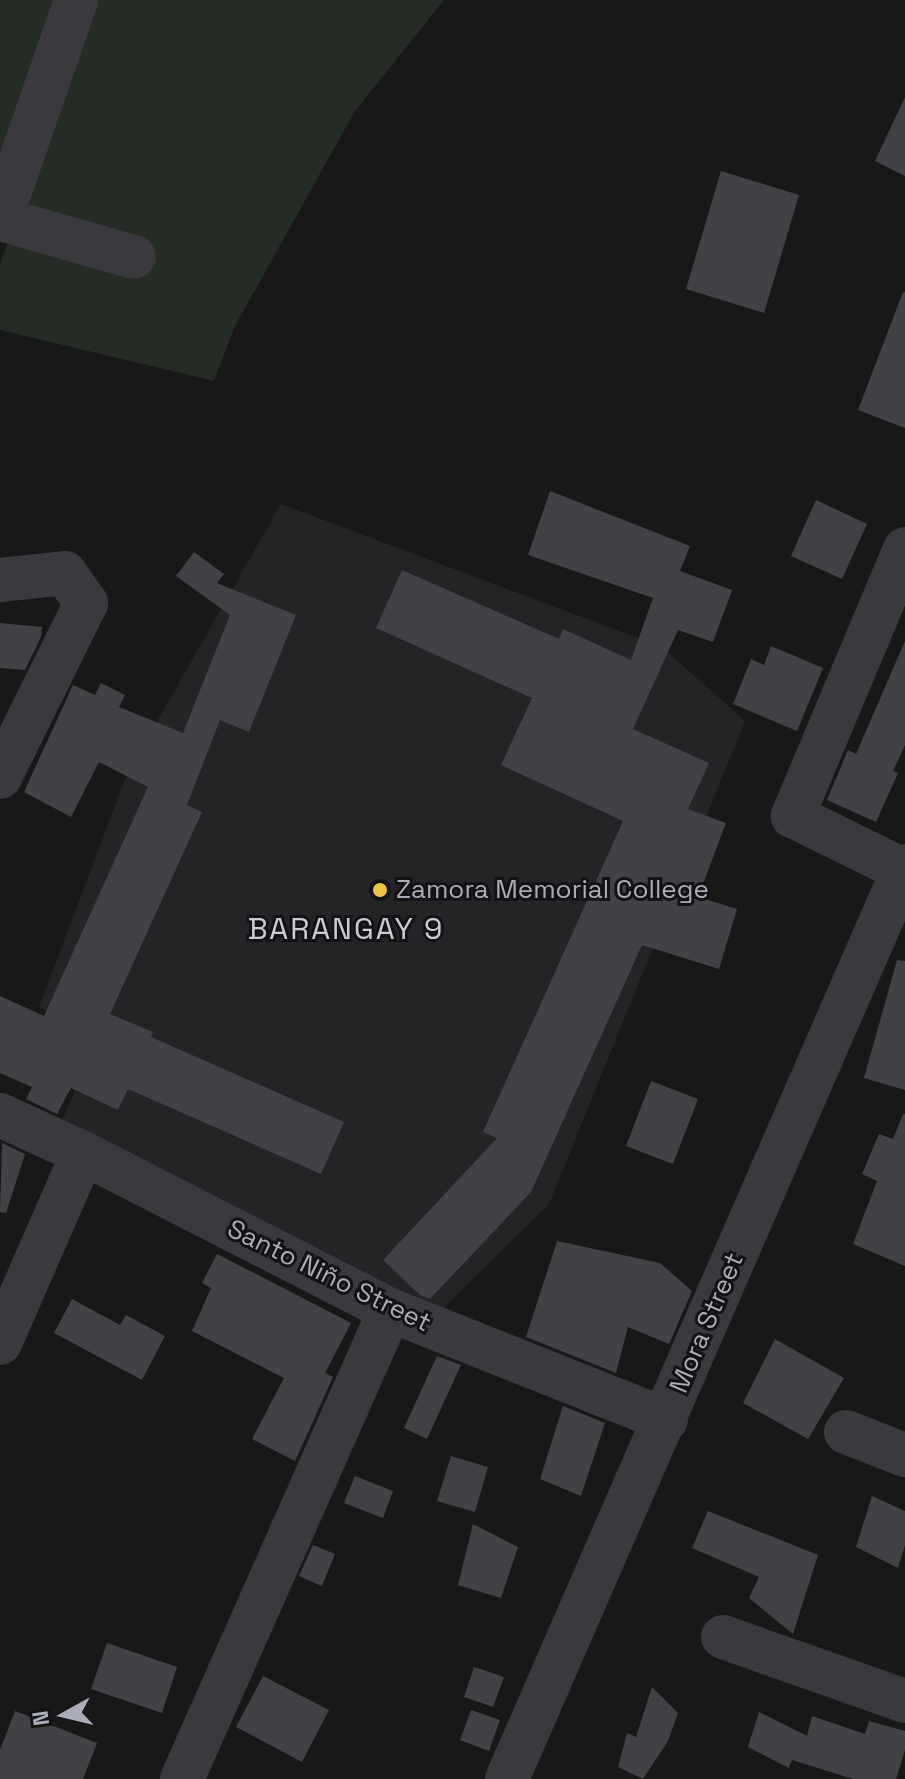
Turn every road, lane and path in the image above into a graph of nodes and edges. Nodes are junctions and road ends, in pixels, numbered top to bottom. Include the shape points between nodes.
1 (76, 0) edge
2 (0, 219) edge
3 (134, 257) dead end
4 (905, 549) edge
5 (0, 580) edge
6 (0, 777) edge
7 (904, 870) edge
8 (0, 1115) edge
9 (83, 1153) junction
10 (390, 1310) junction
11 (0, 1343) edge
12 (666, 1420) junction
13 (846, 1432) dead end
14 (905, 1455) edge
15 (723, 1637) dead end
16 (905, 1701) edge
17 (182, 1779) edge
18 (507, 1779) edge

1 - 2 street
2 - 3 street
4 - 7 street via 793,816
5 - 6 street via 65,573 86,603
7 - 12 street, Mora Street
8 - 9 street, Santo Niño Street
9 - 10 street, Santo Niño Street
9 - 11 street
10 - 12 street, Santo Niño Street
10 - 17 street
12 - 18 street, Mora Street
13 - 14 street
15 - 16 street

